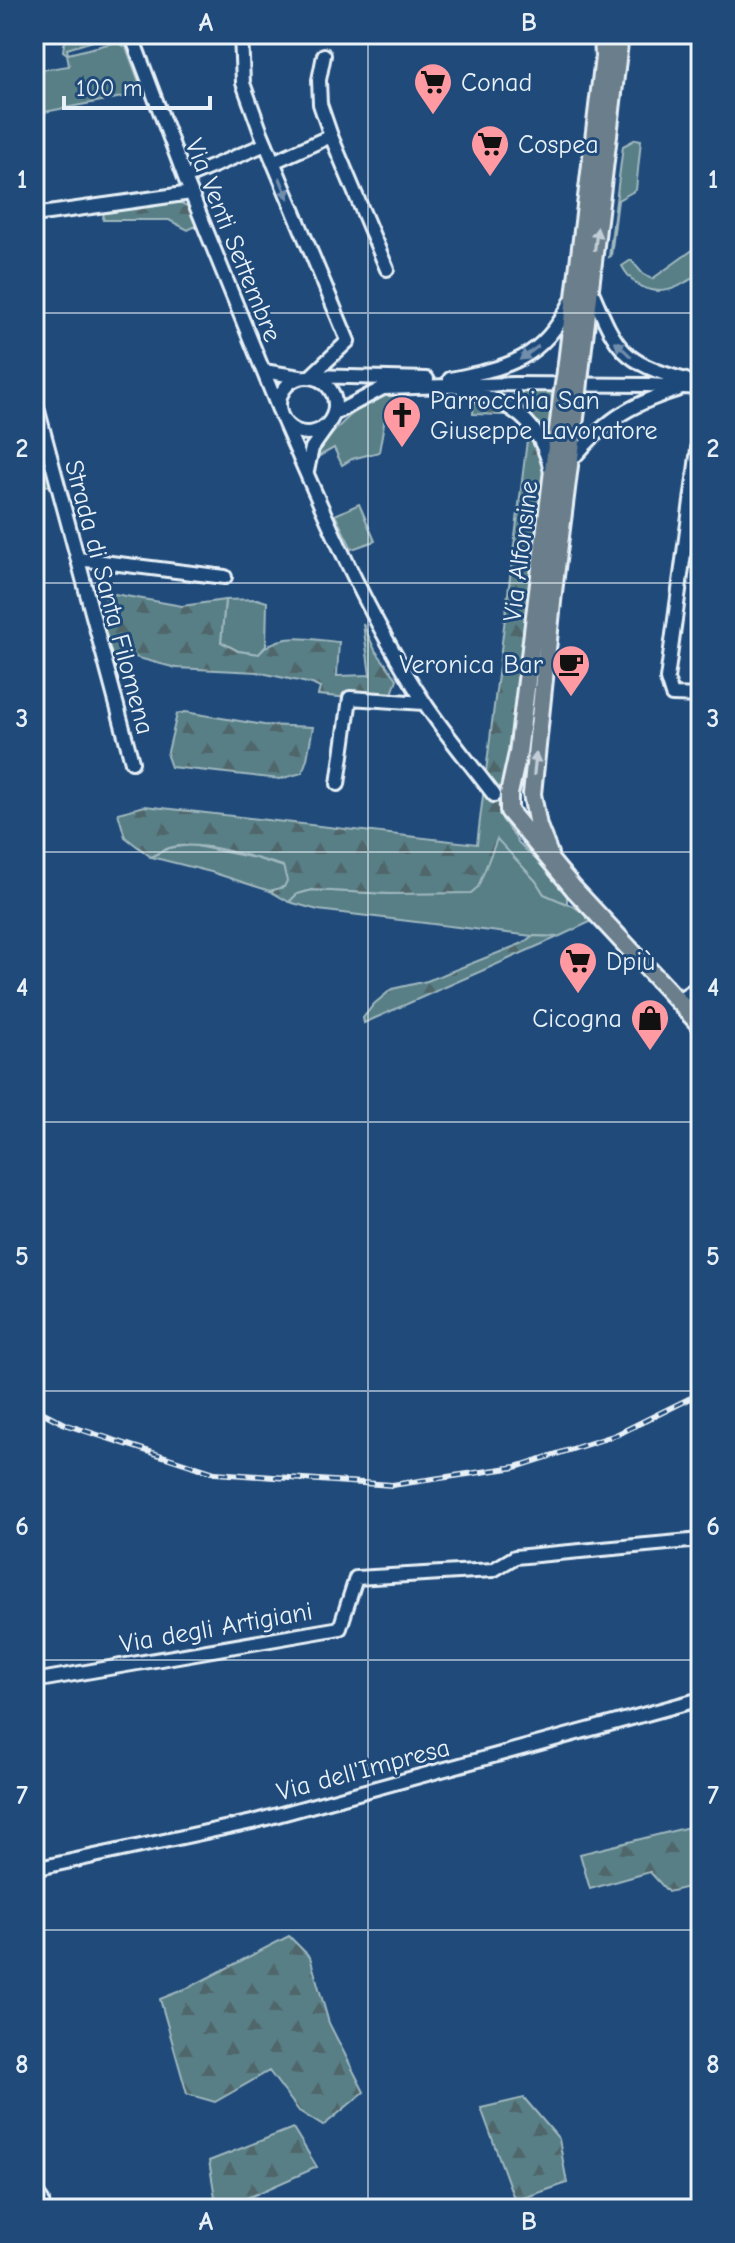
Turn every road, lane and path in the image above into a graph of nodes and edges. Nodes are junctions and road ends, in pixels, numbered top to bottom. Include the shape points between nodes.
1 (131, 34) edge
2 (241, 34) edge
3 (601, 34) edge
4 (620, 34) edge
5 (324, 55) dead end
6 (331, 136) junction
7 (266, 144) junction
8 (273, 162) junction
9 (185, 178) junction
10 (191, 193) junction
11 (34, 215) edge
12 (387, 269) dead end
13 (583, 290) junction
14 (264, 371) junction
15 (287, 376) junction
16 (307, 376) junction
17 (337, 378) junction
18 (701, 380) edge
19 (452, 383) junction
20 (269, 384) junction
21 (685, 384) junction
22 (701, 388) edge
23 (334, 395) junction
24 (34, 396) edge
25 (570, 400) junction
26 (280, 414) junction
27 (332, 418) junction
28 (701, 427) edge
29 (569, 463) junction
30 (306, 474) junction
31 (552, 489) junction
32 (78, 559) junction
33 (225, 577) dead end
34 (701, 696) edge
35 (424, 703) junction
36 (132, 762) dead end
37 (338, 784) dead end
38 (501, 794) junction
39 (532, 794) junction
40 (554, 866) junction
41 (678, 1000) junction
42 (701, 1004) edge
43 (701, 1026) edge
44 (701, 1540) edge
45 (34, 1681) edge
46 (701, 1699) edge
47 (34, 1869) edge
48 (34, 2190) edge
49 (43, 2209) edge

1 - 9 street, Via Venti Settembre
2 - 7 street via 243,83
3 - 13 main road, Via Alfonsine via 604,57
13 -> 4 main road, Via Alfonsine
5 - 6 street via 319,92
6 - 8 street
6 - 12 street
7 - 8 street
7 - 9 street, Via Venti Settembre
8 -> 16 street via 348,341
9 - 10 street, Via Venti Settembre
10 - 11 street
10 - 14 street, Via Venti Settembre
13 -> 19 street via 540,345 514,364
21 -> 13 street via 631,358 615,343
13 - 25 main road, Via Alfonsine, bridge
14 - 15 street, Via Venti Settembre
14 - 20 street, Via Venti Settembre
15 - 16 street, Via Venti Settembre
15 - 20 street, Via Venti Settembre
16 - 17 street, Via Venti Settembre
16 - 23 street via 325,383
16 - 26 street via 286,385
17 - 19 street, Via Venti Settembre
17 - 23 street
18 - 21 street
19 - 21 street
19 - 27 street via 383,388
19 - 31 street via 500,401 534,429 543,444
20 - 26 street, Via Venti Settembre
21 - 22 street
21 - 29 street via 620,412
23 - 27 street
24 - 32 street, Strada di Santa Filomena
25 - 29 main road, Via Alfonsine
25 - 31 main road, Via Alfonsine
26 - 27 street via 293,429 308,433
26 - 30 street, Via Venti Settembre
27 - 30 street via 312,448
28 - 34 street via 667,679 672,695
39 -> 29 main road, Via Alfonsine
30 - 35 street, Via Venti Settembre via 365,598
31 - 38 main road, Via Alfonsine via 518,753
32 - 33 street
32 - 36 street, Strada di Santa Filomena
35 - 37 street via 350,698
35 - 38 street, Via Venti Settembre
38 - 39 street
38 - 40 main road, Via Alfonsine
39 - 40 main road, Via Alfonsine
40 - 41 main road, Via Alfonsine
41 - 42 street via 692,991
41 - 43 main road, Via Alfonsine
44 - 45 street, Via degli Artigiani via 515,1557 493,1570 356,1578 340,1628
46 - 47 street, Via dell'Impresa via 252,1822
48 - 49 street

